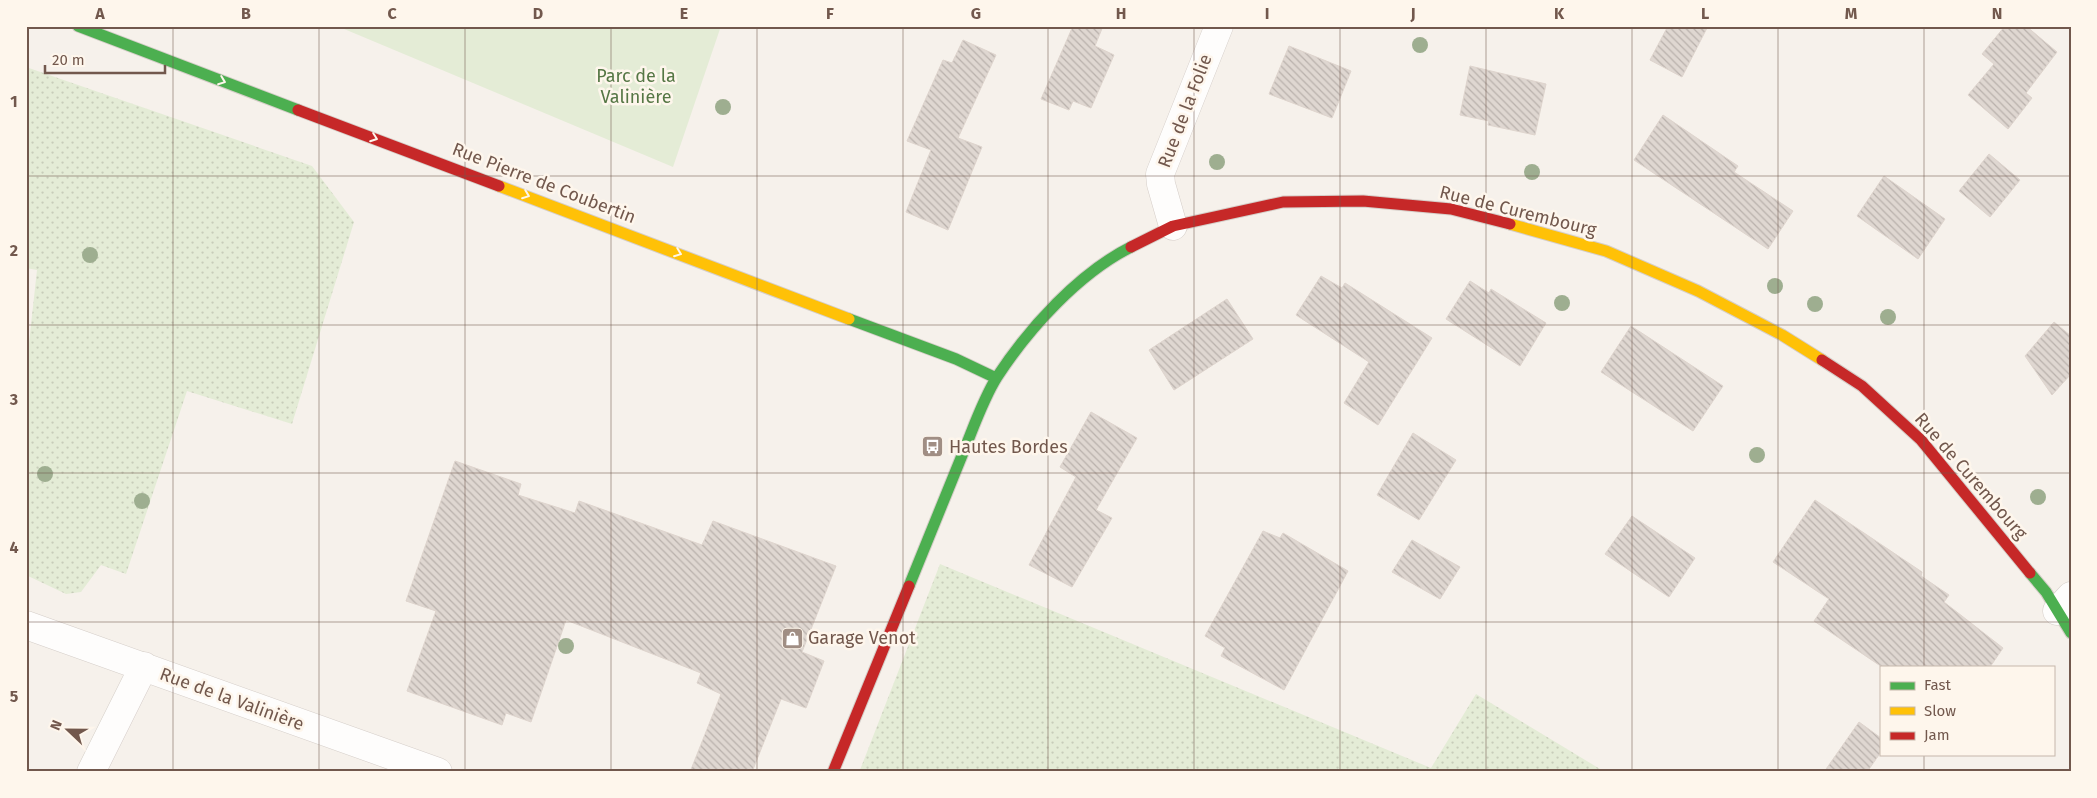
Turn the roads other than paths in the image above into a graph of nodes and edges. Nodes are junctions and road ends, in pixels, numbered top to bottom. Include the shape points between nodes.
1 (78, 26) edge
2 (1219, 26) edge
3 (1173, 226) junction
4 (996, 378) junction
5 (2066, 613) edge
6 (26, 625) edge
7 (144, 666) junction
8 (91, 772) edge
9 (438, 772) edge
10 (833, 772) edge

1 -> 4 street, Rue Pierre de Coubertin via 928,348
2 - 3 street, Rue de la Folie via 1160,174
3 - 4 street, Rue de Curembourg via 1111,257 1077,283 1036,326
3 - 5 street, Rue de Curembourg via 1283,202 1363,201 1451,209 1606,251 1698,291 1774,331 1862,386 1921,440
4 - 10 street, Rue de Curembourg
6 - 7 street, Rue de la Valinière
7 - 8 street
7 - 9 street, Rue de la Valinière

